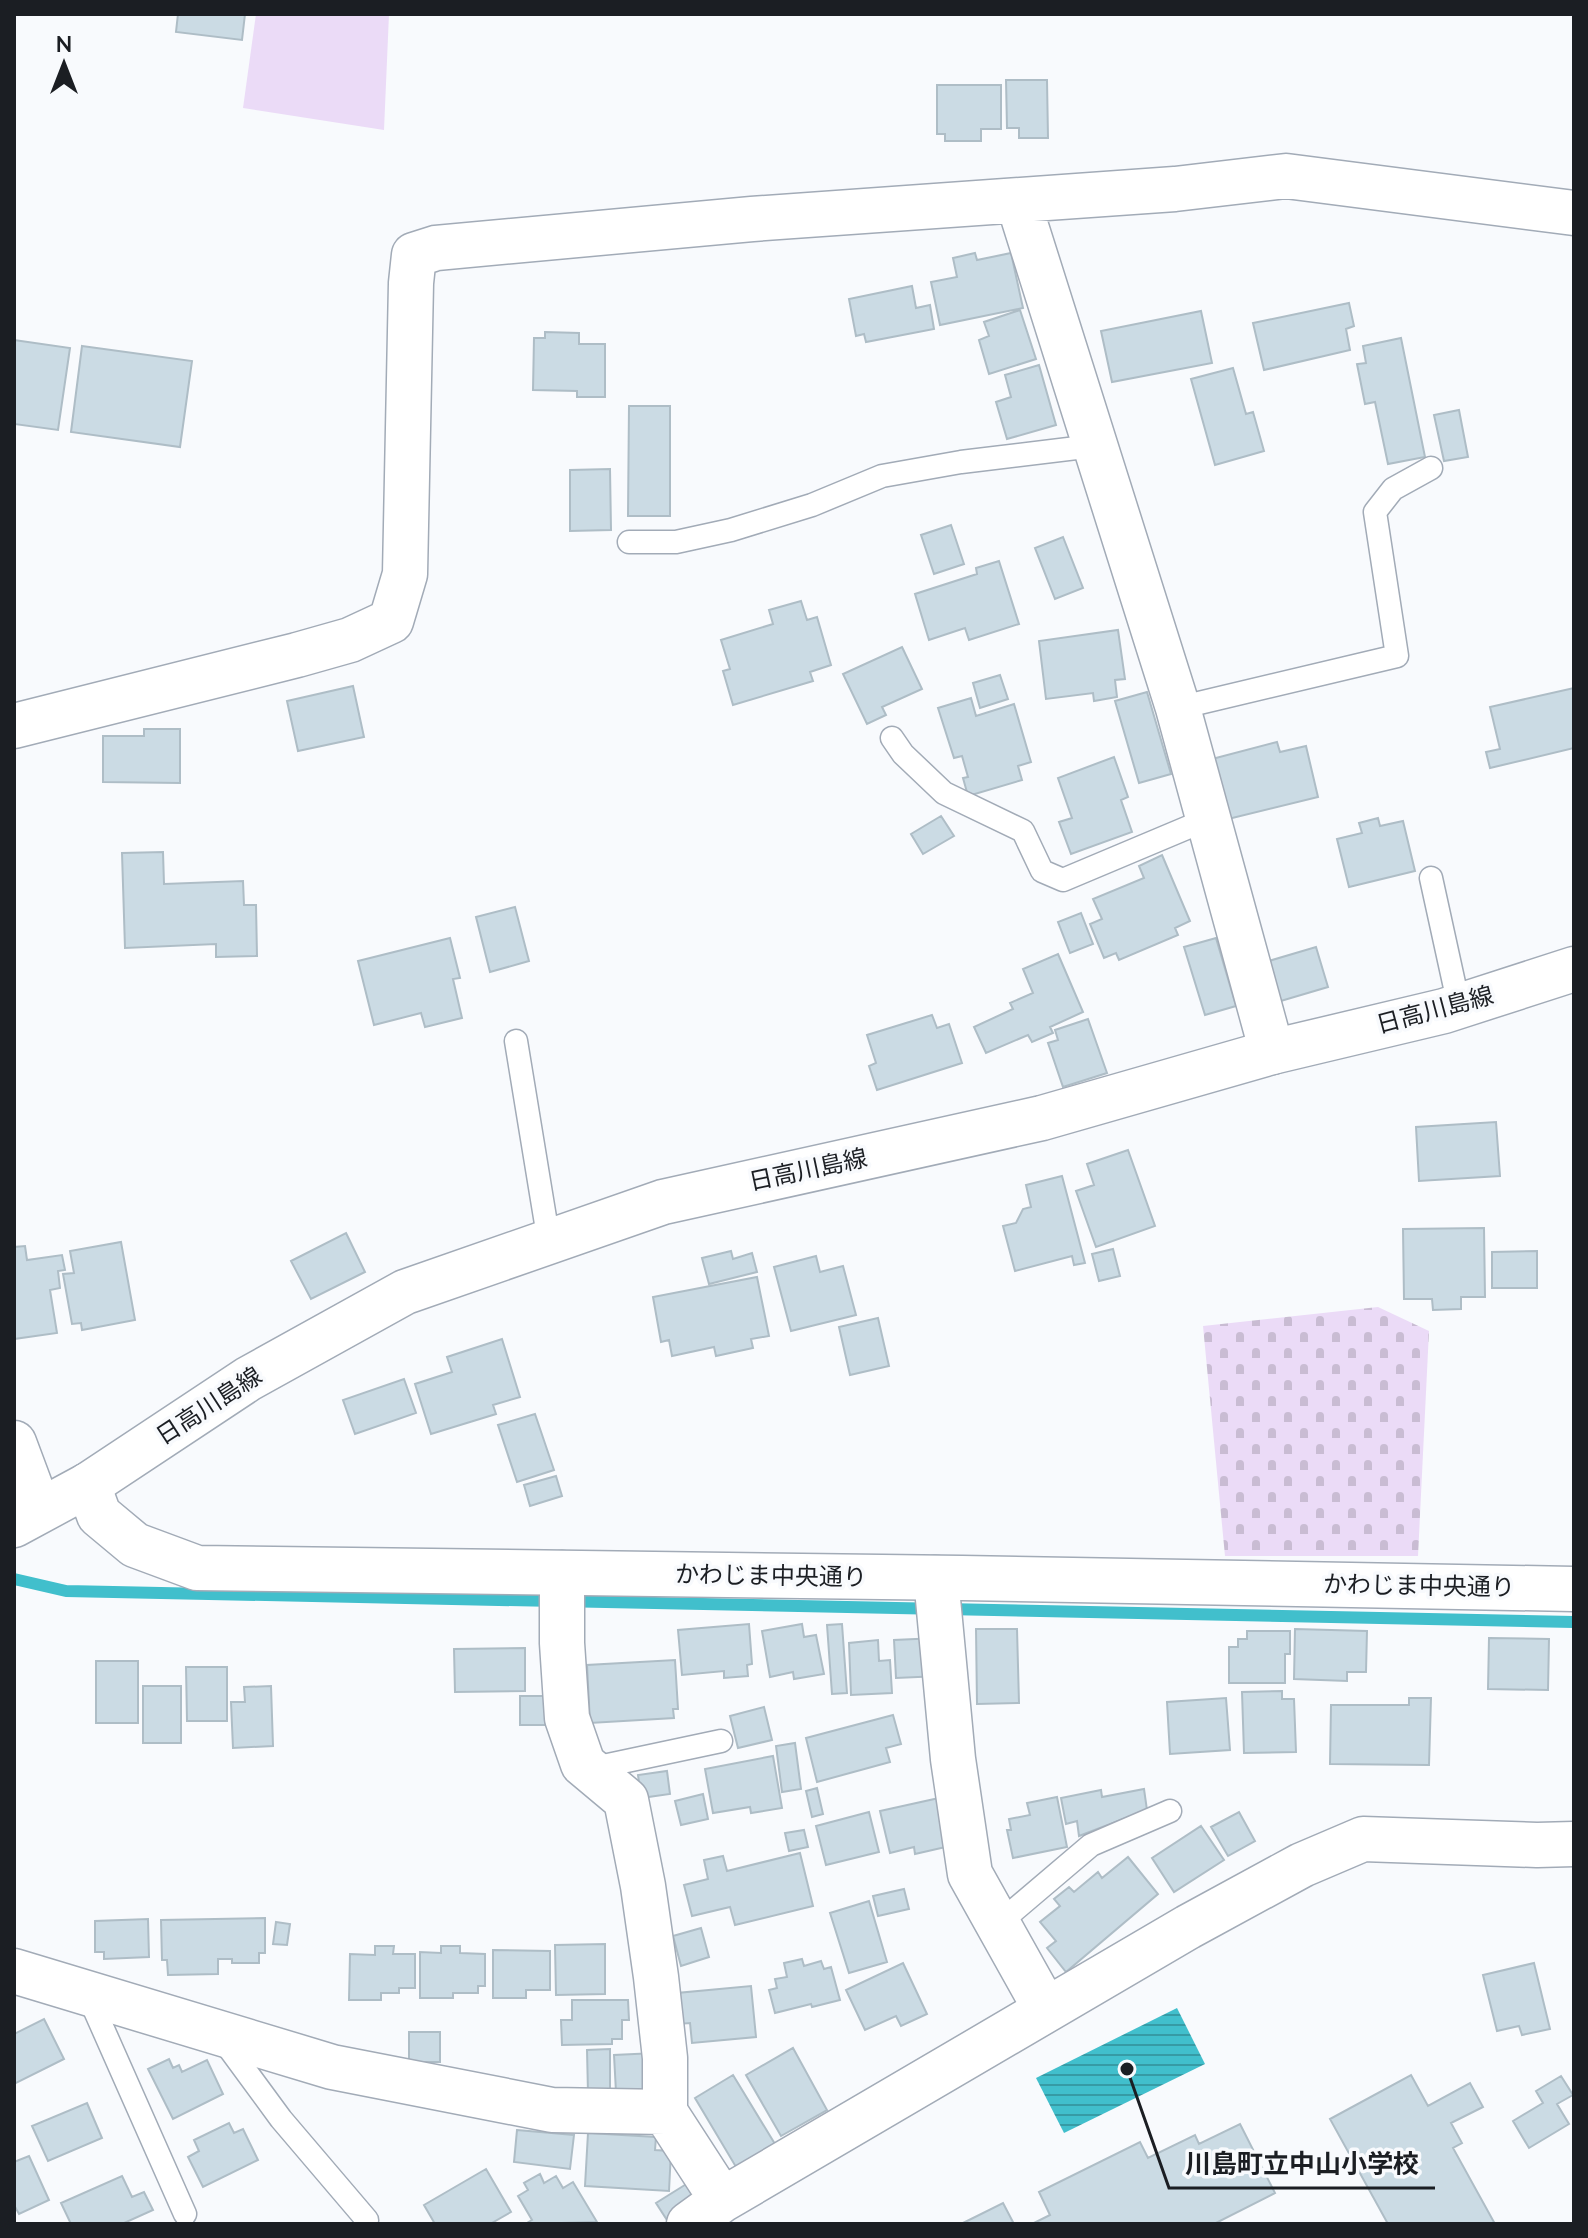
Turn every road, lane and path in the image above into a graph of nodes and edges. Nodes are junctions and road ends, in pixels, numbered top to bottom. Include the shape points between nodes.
1 (1018, 201) junction
2 (1574, 213) edge
3 (1093, 446) junction
4 (1431, 468) dead end
5 (629, 542) dead end
6 (1178, 708) junction
7 (14, 726) edge
8 (892, 738) dead end
9 (1208, 819) junction
10 (1431, 878) dead end
11 (1574, 969) edge
12 (1459, 1006) junction
13 (516, 1041) dead end
14 (1272, 1052) junction
15 (549, 1242) junction
16 (14, 1443) edge
17 (88, 1485) junction
18 (27, 1517) edge
19 (562, 1573) junction
20 (936, 1578) junction
21 (1574, 1589) edge
22 (721, 1741) dead end
23 (589, 1769) junction
24 (1170, 1811) dead end
25 (1574, 1844) edge
26 (998, 1924) junction
27 (14, 1971) edge
28 (88, 1995) junction
29 (1046, 2010) junction
30 (218, 2033) junction
31 (665, 2112) junction
32 (706, 2212) edge
33 (185, 2214) dead end
34 (367, 2220) dead end

1 - 2 street via 1286,176
1 - 3 street
1 - 7 street via 752,219 436,248 414,255 405,574 391,621 297,655
3 - 5 lane via 882,476 731,530 676,542
3 - 6 street
4 - 6 lane via 1393,489 1375,512 1397,656
6 - 9 street
8 - 9 lane via 944,793 1023,831 1042,871 1063,880
9 - 14 street
10 - 12 lane
11 - 12 street, 日高川島線
12 - 14 street, 日高川島線
13 - 15 lane
14 - 15 street, 日高川島線 via 1042,1118 663,1202
15 - 17 street, 日高川島線 via 405,1292 248,1379
16 - 18 street
17 - 18 street
17 - 19 street, かわじま中央通り via 99,1515 135,1545 197,1568
19 - 20 street, かわじま中央通り
19 - 23 street via 567,1718
20 - 21 street, かわじま中央通り
20 - 26 street via 970,1874
22 - 23 lane
23 - 31 street via 626,1800 656,1977
24 - 26 lane via 1091,1845
25 - 29 street via 1363,1839 1289,1871
26 - 29 street
27 - 28 street
28 - 30 street
28 - 33 lane
29 - 32 street
30 - 31 street via 332,2067 552,2110
30 - 34 lane via 281,2119
31 - 32 street

